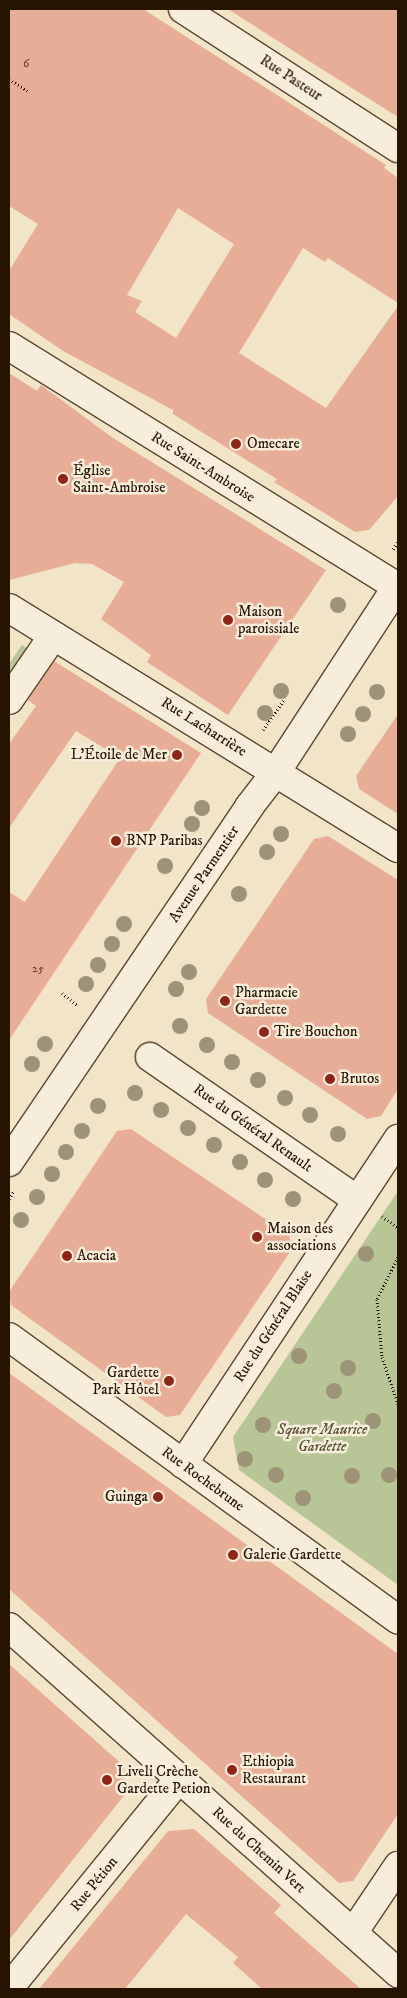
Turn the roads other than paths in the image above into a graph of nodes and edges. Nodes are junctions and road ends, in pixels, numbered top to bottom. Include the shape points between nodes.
1 (183, 9) edge
2 (398, 148) edge
3 (9, 346) edge
4 (398, 586) edge
5 (9, 608) edge
6 (53, 636) junction
7 (9, 700) edge
8 (276, 772) junction
9 (398, 848) edge
10 (150, 1057) dead end
11 (398, 1139) edge
12 (9, 1162) edge
13 (357, 1200) junction
14 (9, 1337) edge
15 (183, 1464) junction
16 (398, 1620) edge
17 (9, 1627) edge
18 (179, 1779) junction
19 (398, 1866) edge
20 (353, 1933) junction
21 (398, 1972) edge
22 (9, 1988) edge

1 - 2 street, Rue Pasteur
3 - 4 street, Rue Saint-Ambroise
4 - 8 street, Avenue Parmentier
5 - 6 street, Rue Lacharrière
6 - 7 street
6 - 8 street, Rue Lacharrière
8 - 9 street, Rue Lacharrière
8 - 12 street, Avenue Parmentier via 249,807
10 - 13 street, Rue du Général Renault
11 - 13 street, Rue du Général Blaise
13 - 15 street, Rue du Général Blaise
14 - 15 street, Rue Rochebrune
15 - 16 street, Rue Rochebrune
17 - 18 street, Rue du Chemin Vert
18 - 20 street, Rue du Chemin Vert
18 - 22 street, Rue Pétion
19 - 20 street
20 - 21 street, Rue du Chemin Vert

